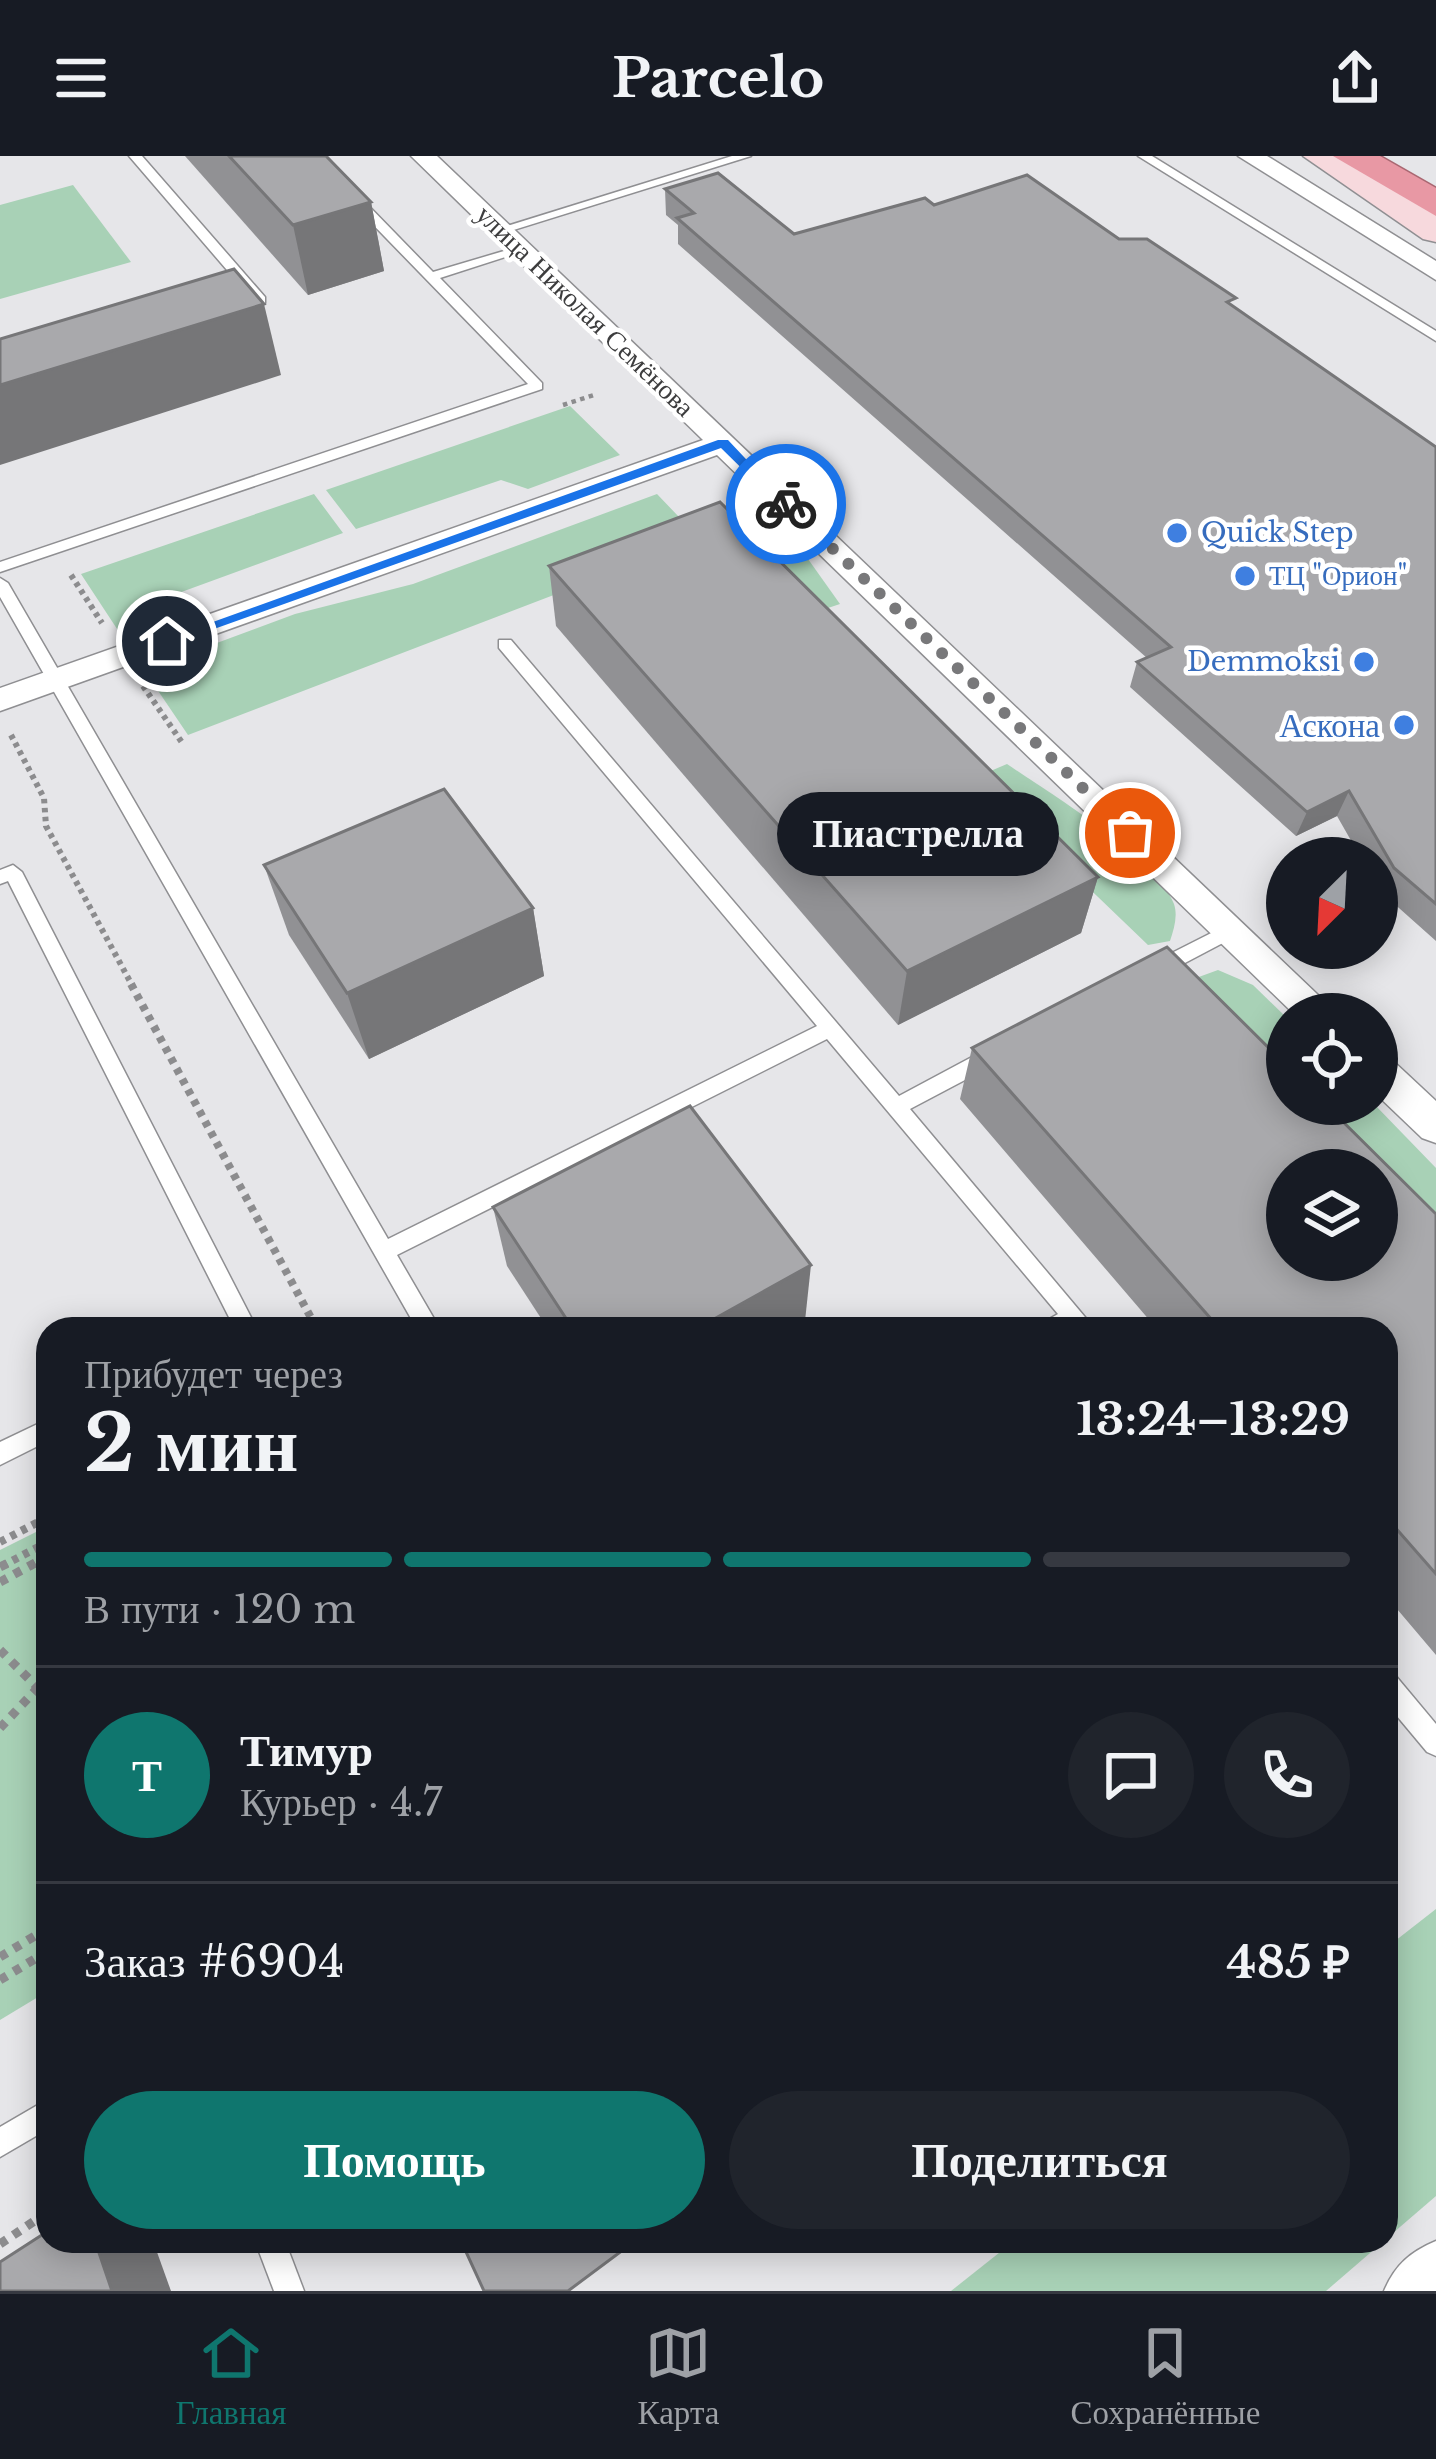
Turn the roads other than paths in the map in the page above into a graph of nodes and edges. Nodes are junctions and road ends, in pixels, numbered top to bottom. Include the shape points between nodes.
1 (135, 156) edge
2 (423, 156) edge
3 (745, 156) edge
4 (1144, 156) edge
5 (1250, 156) edge
6 (1320, 156) edge
7 (1352, 156) edge
8 (1414, 156) edge
9 (1436, 169) edge
10 (344, 186) edge
11 (1436, 204) edge
12 (1436, 231) edge
13 (510, 239) junction
14 (1436, 272) edge
15 (431, 277) junction
16 (217, 313) edge
17 (1436, 337) edge
18 (723, 443) junction
19 (0, 567) edge
20 (0, 583) edge
21 (505, 644) dead end
22 (56, 680) junction
23 (0, 700) edge
24 (0, 877) edge
25 (1231, 930) junction
26 (1145, 976) edge
27 (1297, 993) edge
28 (829, 1029) junction
29 (1020, 1042) edge
30 (1398, 1090) edge
31 (895, 1107) junction
32 (1436, 1126) edge
33 (384, 1251) junction
34 (240, 1317) edge
35 (422, 1317) edge
36 (1073, 1317) edge
37 (36, 1436) edge
38 (0, 1454) edge
39 (1398, 1698) edge
40 (1436, 1743) edge
41 (36, 2120) edge
42 (0, 2143) edge
43 (274, 2253) edge
44 (1436, 2271) edge
45 (289, 2291) edge
46 (1414, 2291) edge

1 - 16 lane via 260,300
2 - 13 street, улица Николая Семёнова
3 - 13 lane
4 - 17 lane
5 - 14 street
6 - 12 main road
7 - 11 highway
8 - 9 highway
10 - 15 lane
13 - 15 lane
13 - 18 street, улица Николая Семёнова
15 - 19 lane via 537,386
18 - 22 street
18 - 25 street, улица Николая Семёнова
20 - 22 lane
21 - 28 lane
22 - 23 street
22 - 33 lane
24 - 34 lane via 13,872
25 - 26 lane
25 - 27 street, улица Николая Семёнова
28 - 31 lane
28 - 33 lane
29 - 31 lane
30 - 32 street
31 - 36 lane
33 - 35 lane
37 - 38 lane
39 - 40 lane
41 - 42 lane
43 - 45 lane
44 - 46 street

